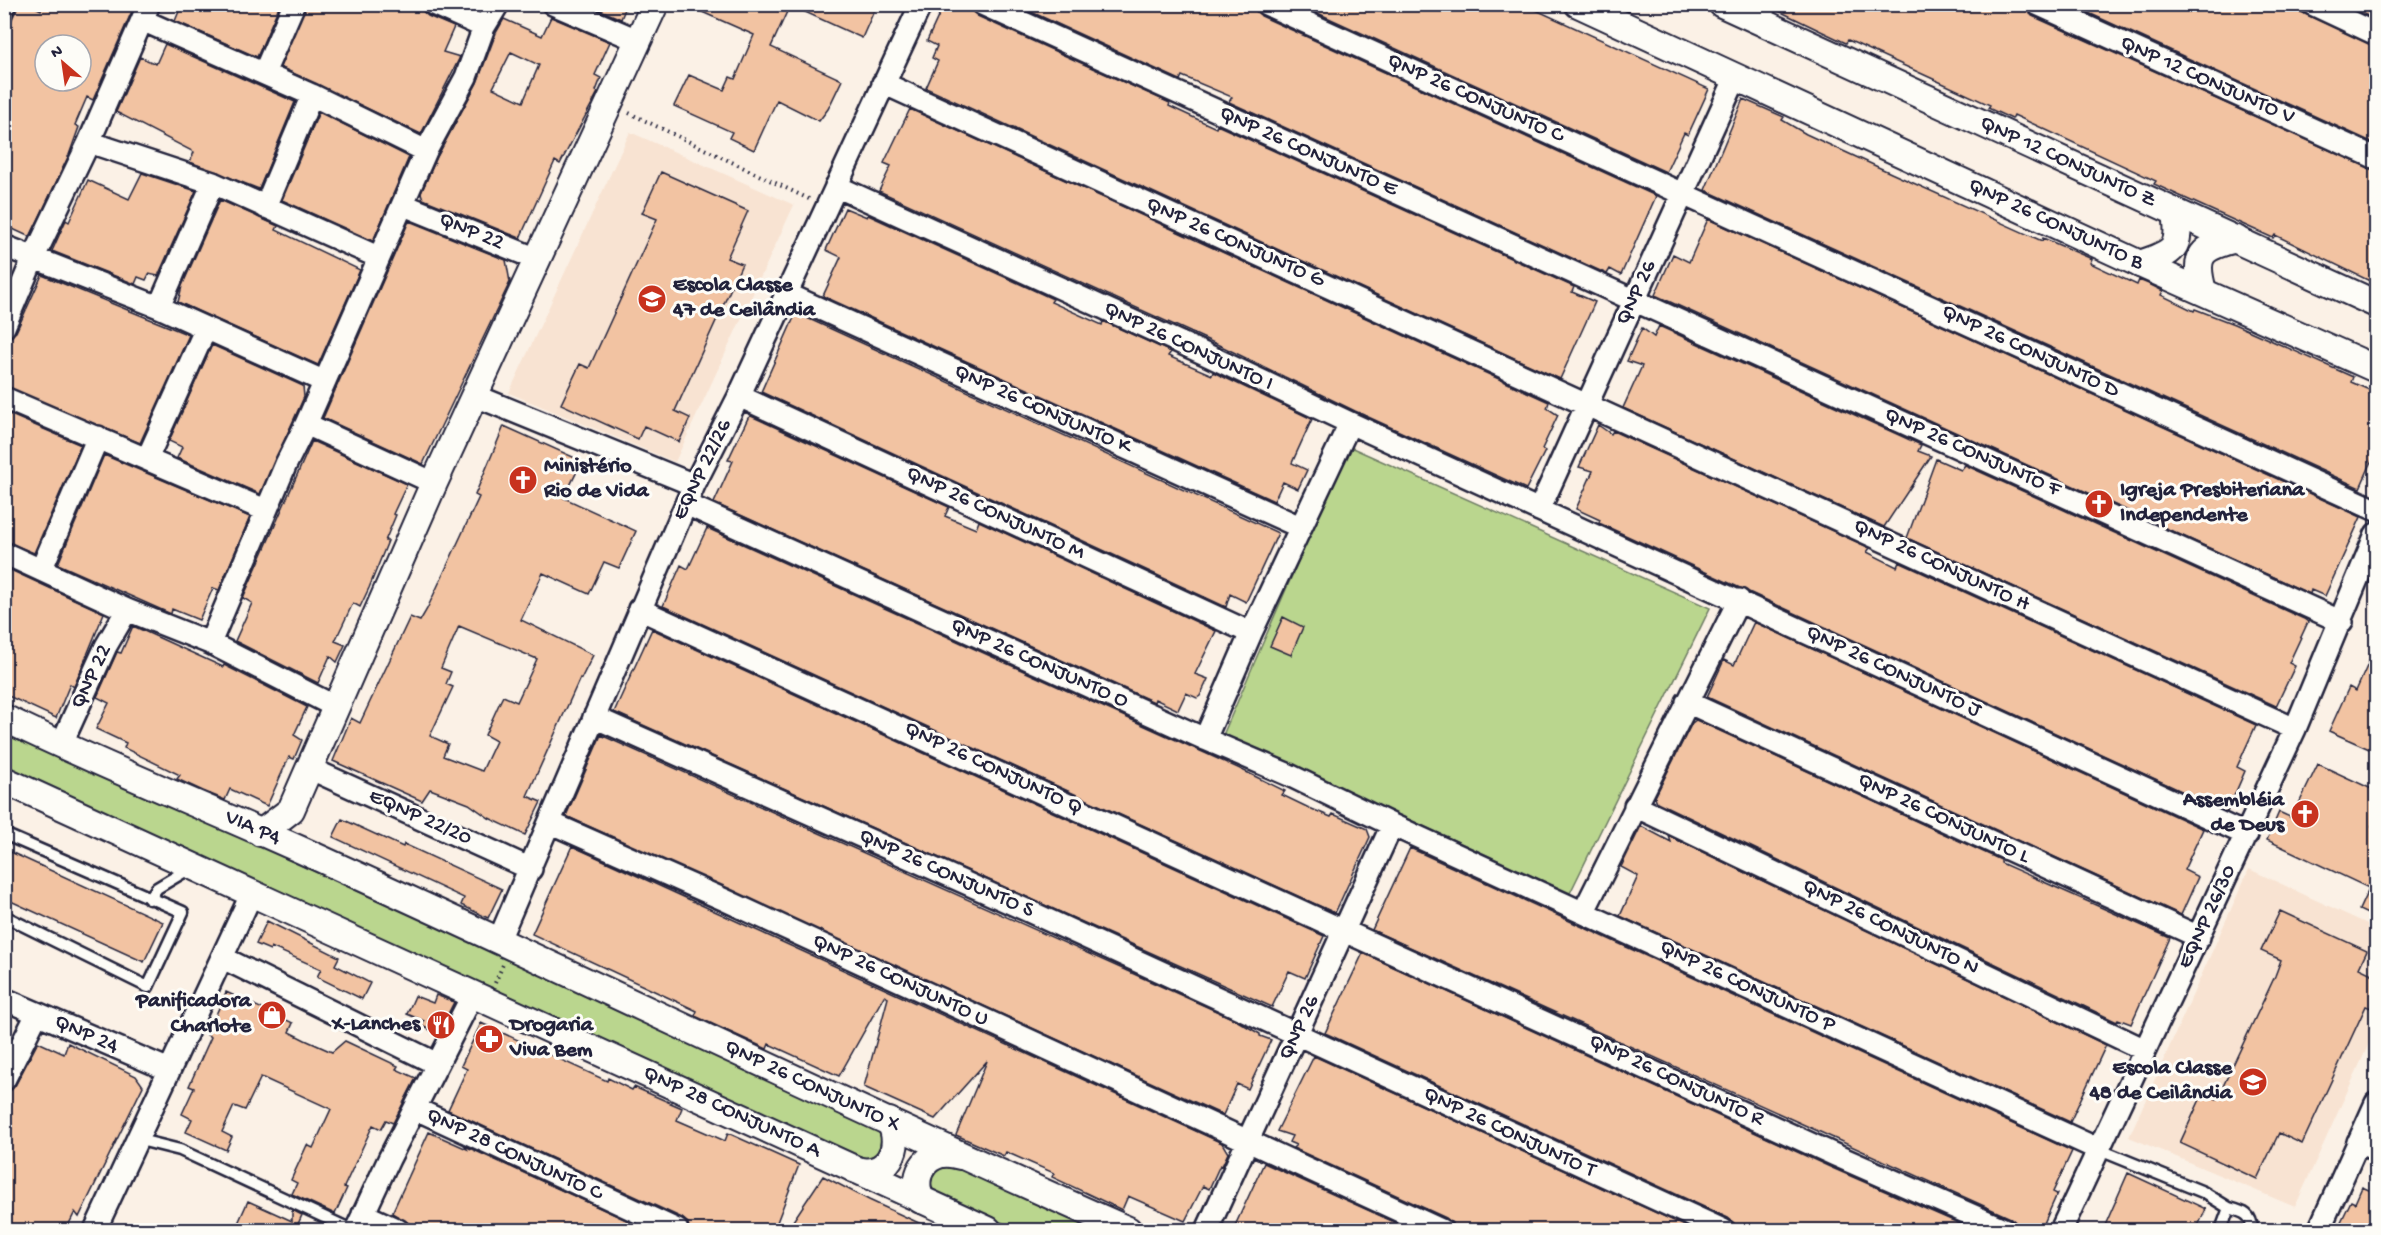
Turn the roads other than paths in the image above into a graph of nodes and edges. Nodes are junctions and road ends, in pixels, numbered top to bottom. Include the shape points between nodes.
1 (294, 4) edge
2 (434, 4) edge
3 (498, 4) edge
4 (553, 4) edge
5 (655, 4) edge
6 (921, 4) edge
7 (982, 4) edge
8 (1266, 4) edge
9 (1578, 4) edge
10 (1722, 4) edge
11 (2037, 4) edge
12 (2312, 4) edge
13 (145, 12) edge
14 (1762, 13) edge
15 (484, 27) junction
16 (2376, 34) edge
17 (638, 40) junction
18 (264, 73) junction
19 (1736, 77) junction
20 (883, 83) junction
21 (312, 95) junction
22 (89, 142) junction
23 (426, 151) junction
24 (2376, 158) edge
25 (213, 183) junction
26 (836, 186) junction
27 (1683, 194) junction
28 (404, 205) junction
29 (266, 207) junction
30 (2176, 212) junction
31 (2236, 239) junction
32 (4, 246) edge
33 (378, 257) junction
34 (33, 258) junction
35 (537, 259) junction
36 (2140, 264) junction
37 (2203, 291) junction
38 (785, 294) junction
39 (1634, 299) junction
40 (2376, 304) edge
41 (159, 307) junction
42 (4, 327) edge
43 (206, 328) junction
44 (2376, 369) edge
45 (323, 381) junction
46 (476, 396) junction
47 (739, 396) junction
48 (4, 398) edge
49 (1587, 404) junction
50 (1350, 423) junction
51 (306, 424) junction
52 (98, 437) junction
53 (147, 459) junction
54 (434, 483) junction
55 (690, 495) junction
56 (265, 510) junction
57 (1539, 510) junction
58 (2376, 510) edge
59 (1300, 527) junction
60 (2376, 534) edge
61 (4, 553) edge
62 (41, 570) junction
63 (1739, 600) junction
64 (639, 609) junction
65 (127, 610) junction
66 (2342, 622) junction
67 (1251, 633) junction
68 (210, 643) junction
69 (1687, 702) junction
70 (334, 706) junction
71 (594, 717) junction
72 (4, 718) edge
73 (2295, 729) junction
74 (1204, 739) junction
75 (61, 745) junction
76 (309, 768) junction
77 (4, 780) edge
78 (1635, 806) junction
79 (291, 810) junction
80 (551, 823) junction
81 (1392, 825) junction
82 (261, 833) junction
83 (4, 834) edge
84 (2247, 835) junction
85 (299, 849) junction
86 (192, 867) junction
87 (531, 869) junction
88 (252, 893) junction
89 (150, 899) junction
90 (1584, 912) junction
91 (4, 916) edge
92 (1346, 932) junction
93 (2199, 937) junction
94 (505, 945) junction
95 (223, 958) junction
96 (4, 999) edge
97 (479, 999) junction
98 (37, 1014) junction
99 (1297, 1035) junction
100 (2145, 1050) junction
101 (437, 1064) junction
102 (169, 1070) junction
103 (4, 1080) edge
104 (2376, 1103) edge
105 (416, 1109) junction
106 (889, 1121) junction
107 (136, 1139) junction
108 (1249, 1141) junction
109 (2367, 1146) edge
110 (2100, 1150) junction
111 (960, 1156) junction
112 (851, 1167) junction
113 (921, 1200) junction
114 (2229, 1208) junction
115 (357, 1225) edge
116 (95, 1230) edge
117 (398, 1230) edge
118 (677, 1230) edge
119 (988, 1230) edge
120 (1128, 1230) edge
121 (1207, 1230) edge
122 (1441, 1230) edge
123 (1723, 1230) edge
124 (2006, 1230) edge
125 (2061, 1230) edge
126 (2221, 1230) edge
127 (2252, 1230) edge
128 (2319, 1230) edge

1 - 18 street
2 - 15 street
3 - 15 street
4 - 17 street
5 - 17 street
6 - 20 street, EQNP 22/26
7 - 39 street, QNP 26 CONJUNTO E
8 - 27 street, QNP 26 CONJUNTO C
9 - 19 street, QNP 26 CONJUNTO B
10 - 14 street, QNP 12 CONJUNTO Z
11 - 24 street, QNP 12 CONJUNTO V
12 - 16 street
13 - 18 street
13 - 22 street
14 - 30 street, QNP 12 CONJUNTO Z
15 - 23 street via 466,77
17 - 35 street
18 - 21 street
19 - 27 street, QNP 26
19 - 36 street, QNP 26 CONJUNTO B
20 - 26 street, EQNP 22/26
20 - 49 street, QNP 26 CONJUNTO G
21 - 23 street
21 - 29 street
22 - 25 street
22 - 34 street
23 - 28 street
25 - 29 street
25 - 41 street
26 - 38 street, EQNP 22/26
26 - 50 street, QNP 26 CONJUNTO I
27 - 39 street, QNP 26
27 - 58 street, QNP 26 CONJUNTO D
28 - 33 street
28 - 35 street, QNP 22
29 - 33 street
30 - 31 street, QNP 12 CONJUNTO Z
30 - 36 street via 2179,236 2173,248
31 - 37 street via 2210,246 2199,257
31 - 40 street, QNP 12 CONJUNTO Z
32 - 34 street
33 - 45 street
34 - 41 street
34 - 42 street
35 - 46 street
36 - 37 street, QNP 26 CONJUNTO B
37 - 44 street, QNP 26 CONJUNTO B
38 - 47 street, EQNP 22/26
38 - 59 street, QNP 26 CONJUNTO K
39 - 49 street, QNP 26
39 - 66 street, QNP 26 CONJUNTO F
41 - 43 street
43 - 45 street
43 - 53 street
45 - 51 street
46 - 54 street
46 - 55 street
47 - 55 street, EQNP 22/26
47 - 67 street, QNP 26 CONJUNTO M
48 - 52 street
49 - 57 street, QNP 26
49 - 73 street, QNP 26 CONJUNTO H
50 - 57 street, QNP 26 CONJUNTO I
50 - 59 street
51 - 54 street
51 - 56 street
52 - 53 street
52 - 62 street
53 - 56 street
54 - 70 street
55 - 64 street, EQNP 22/26
55 - 74 street, QNP 26 CONJUNTO O
56 - 68 street
57 - 63 street, QNP 26 CONJUNTO J
59 - 67 street
60 - 66 street, EQNP 26/30
61 - 62 street
62 - 65 street
63 - 69 street
63 - 84 street, QNP 26 CONJUNTO J
64 - 71 street, EQNP 22/26
64 - 92 street, QNP 26 CONJUNTO Q
65 - 68 street
65 - 75 street, QNP 22 via 106,646
66 - 73 street, EQNP 26/30
67 - 74 street
68 - 70 street
69 - 78 street
69 - 93 street, QNP 26 CONJUNTO L
70 - 76 street
71 - 80 street, EQNP 22/26
71 - 99 street, QNP 26 CONJUNTO S
72 - 75 street, VIA P4
73 - 84 street, EQNP 26/30
74 - 81 street, QNP 26 CONJUNTO O
75 - 82 street, VIA P4
76 - 79 street
76 - 87 street, EQNP 22/20
77 - 86 street
78 - 90 street
78 - 100 street, QNP 26 CONJUNTO N
79 - 82 street
79 - 85 street
80 - 87 street, EQNP 22/26
80 - 108 street, QNP 26 CONJUNTO U
81 - 90 street, QNP 26 CONJUNTO P
81 - 92 street, QNP 26
82 - 85 street, VIA P4
83 - 89 lane
84 - 93 street, EQNP 26/30
85 - 94 street, VIA P4
86 - 88 street
86 - 89 lane via 157,888
87 - 94 street, EQNP 22/26
88 - 95 street
88 - 97 street
89 - 91 lane via 183,912 148,987
90 - 110 street, QNP 26 CONJUNTO P
92 - 99 street, QNP 26
92 - 124 street, QNP 26 CONJUNTO R
93 - 100 street, EQNP 26/30
94 - 106 street, QNP 26 CONJUNTO X
95 - 101 street
95 - 102 street
96 - 98 street, QNP 24
97 - 101 street
97 - 112 street, QNP 28 CONJUNTO A
98 - 102 street, QNP 24
98 - 103 street, QNP 24
99 - 108 street, QNP 26
99 - 123 street, QNP 26 CONJUNTO T
100 - 110 street, EQNP 26/30
101 - 105 street
102 - 107 street
104 - 109 street
105 - 115 street
105 - 118 street, QNP 28 CONJUNTO C
106 - 111 street, QNP 26 CONJUNTO X
106 - 112 street via 896,1138 892,1156 878,1168 860,1171
107 - 115 lane via 180,1150
107 - 116 street
108 - 121 street, QNP 26
108 - 122 street, QNP 26 CONJUNTO U
109 - 128 street
110 - 114 lane via 2203,1192
110 - 125 street, EQNP 26/30
111 - 113 street via 937,1155 924,1164 917,1177
111 - 120 street, QNP 26 CONJUNTO X
112 - 113 street, QNP 28 CONJUNTO A
113 - 119 street, QNP 28 CONJUNTO A
114 - 126 lane
114 - 127 lane via 2246,1212 2252,1220
115 - 117 street

